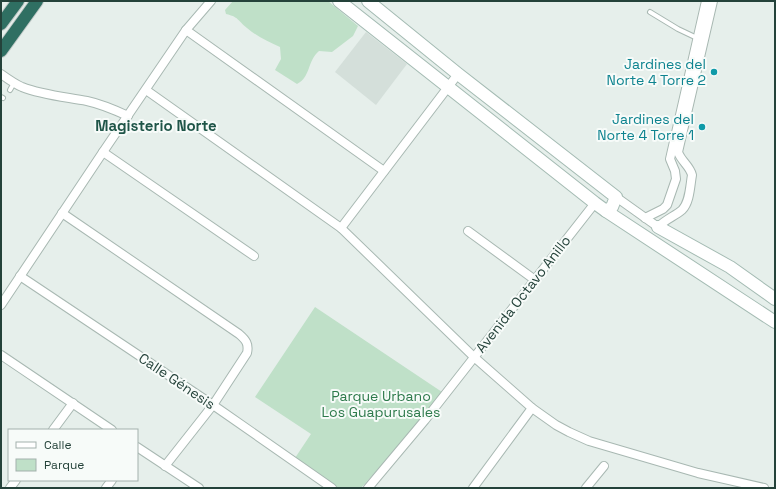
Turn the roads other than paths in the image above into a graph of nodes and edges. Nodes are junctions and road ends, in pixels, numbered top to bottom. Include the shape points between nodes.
1 (18, 1) edge
2 (37, 1) edge
3 (211, 1) edge
4 (339, 1) edge
5 (368, 1) edge
6 (706, 1) edge
7 (713, 1) edge
8 (650, 12) dead end
9 (1, 24) edge
10 (186, 30) junction
11 (697, 38) junction
12 (1, 51) edge
13 (1, 74) edge
14 (458, 74) junction
15 (448, 87) junction
16 (146, 90) junction
17 (128, 116) junction
18 (103, 152) junction
19 (384, 171) junction
20 (616, 197) junction
21 (595, 203) junction
22 (606, 211) junction
23 (62, 213) junction
24 (645, 218) junction
25 (658, 227) junction
26 (340, 228) junction
27 (468, 231) dead end
28 (254, 256) dead end
29 (20, 276) junction
30 (535, 280) junction
31 (775, 299) edge
32 (1, 305) edge
33 (775, 322) edge
34 (1, 356) edge
35 (474, 357) junction
36 (73, 403) junction
37 (213, 405) junction
38 (532, 408) junction
39 (54, 429) edge
40 (111, 429) edge
41 (138, 449) edge
42 (165, 466) junction
43 (604, 466) dead end
44 (198, 488) edge
45 (332, 488) edge
46 (368, 488) edge
47 (473, 488) edge
48 (586, 488) edge
49 (764, 488) edge

1 - 9 highway
2 - 12 highway
3 - 10 street
4 - 15 street
5 - 14 street
6 - 11 street
7 - 25 street via 678,152 692,176 686,203
8 - 11 lane
10 - 16 street
10 - 19 street
11 - 24 street via 670,159 676,179 668,205
13 - 17 street via 12,87 88,102
14 - 15 street
14 - 20 street
15 - 19 street
15 - 21 street
16 - 17 street
16 - 26 street
17 - 18 street
18 - 23 street
18 - 28 street
19 - 26 street
20 - 22 street via 612,207
20 - 24 street
21 - 22 street
21 - 30 street, Avenida Octavo Anillo
22 - 33 street
23 - 29 street
23 - 37 street via 245,340 248,346 247,353
24 - 25 street
25 - 31 street via 730,267
26 - 35 street
27 - 30 street
29 - 32 street
29 - 37 street, Calle Génesis
30 - 35 street, Avenida Octavo Anillo
34 - 36 street
35 - 38 street, Avenida Octavo Anillo
35 - 46 street
36 - 39 street
36 - 40 street
37 - 42 street
37 - 45 street, Calle Génesis
38 - 47 street
38 - 49 street, Avenida Octavo Anillo via 588,441 698,473
41 - 42 street
42 - 44 street
43 - 48 street

